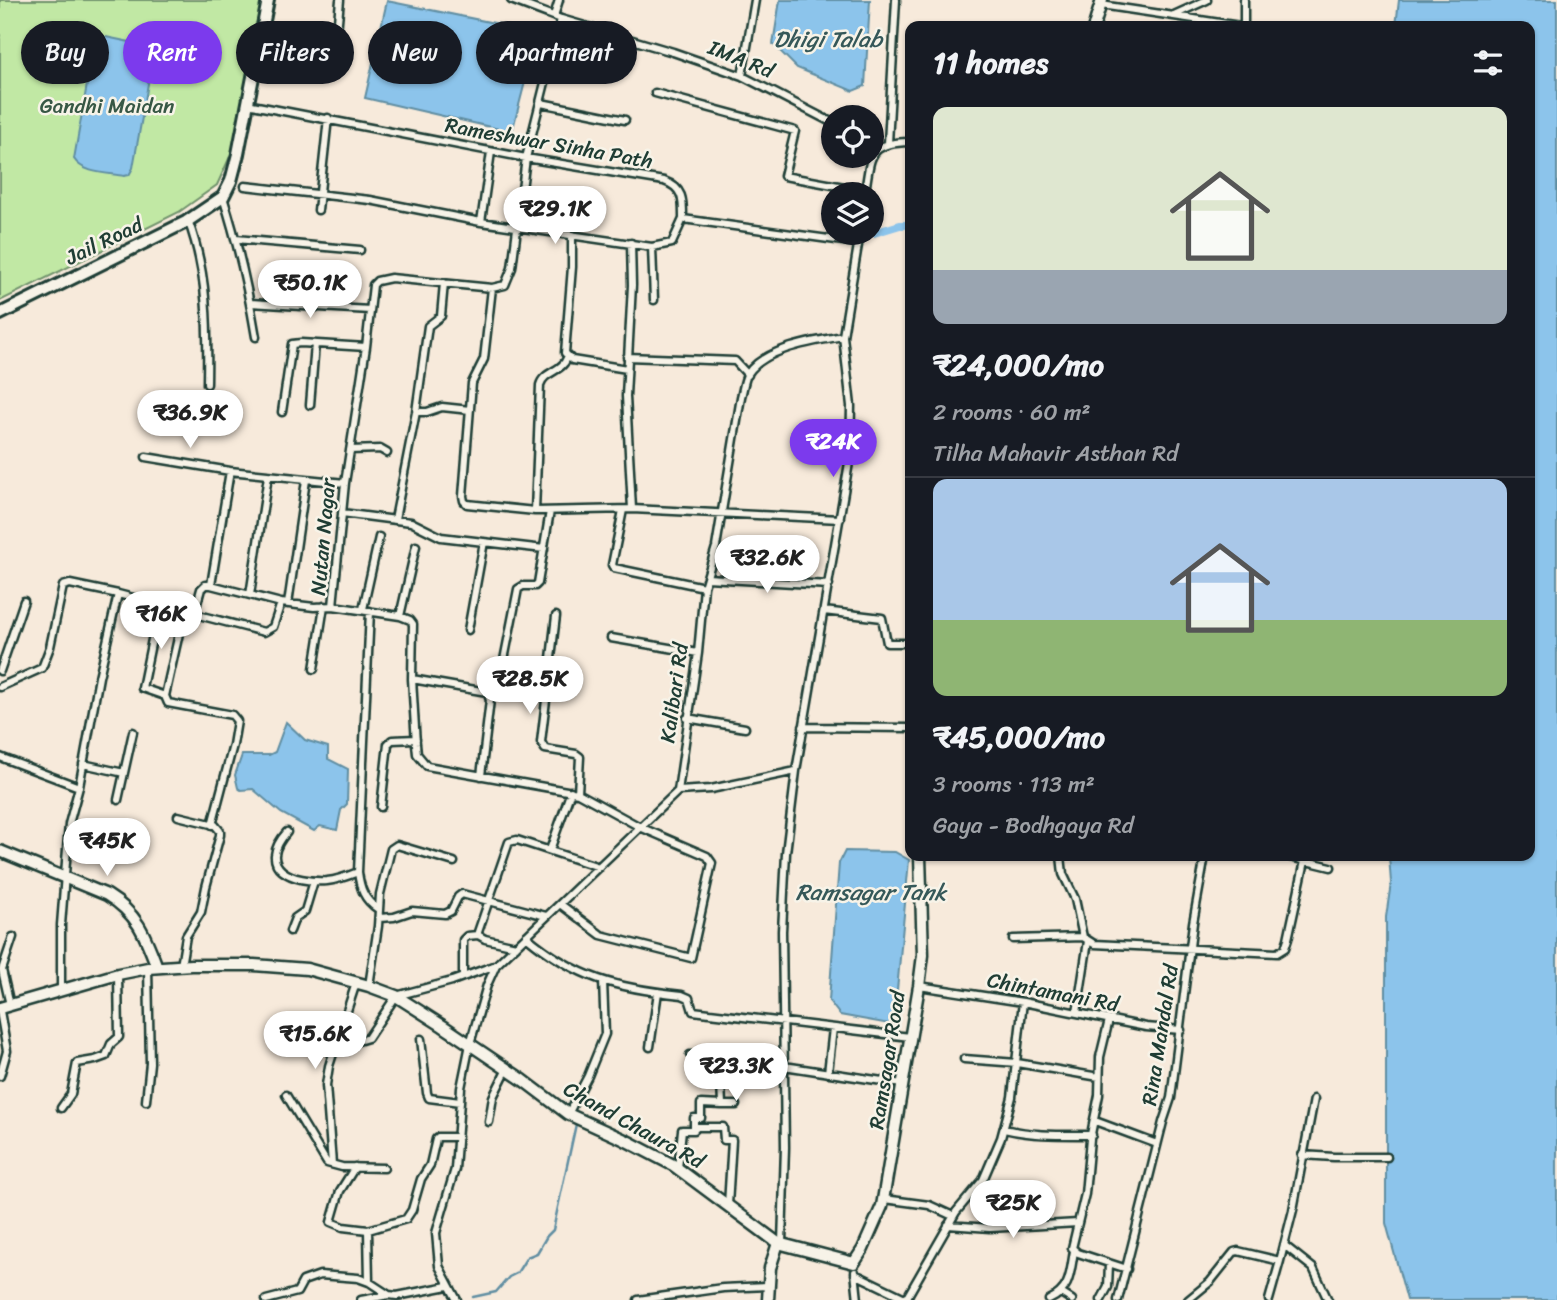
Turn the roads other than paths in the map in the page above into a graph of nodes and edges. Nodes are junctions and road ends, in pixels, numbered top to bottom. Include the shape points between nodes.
1 (268, 0) edge
2 (340, 0) edge
3 (511, 0) edge
4 (559, 0) edge
5 (755, 0) edge
6 (896, 0) edge
7 (1207, 0) edge
8 (1244, 0) edge
9 (1102, 2) edge
10 (1172, 16) junction
11 (557, 18) junction
12 (338, 21) edge
13 (1096, 21) edge
14 (1207, 21) edge
15 (1242, 21) edge
16 (742, 76) junction
17 (655, 93) dead end
18 (541, 103) junction
19 (247, 104) junction
20 (821, 117) edge
21 (328, 118) junction
22 (625, 120) dead end
23 (905, 142) edge
24 (888, 143) junction
25 (884, 146) edge
26 (491, 152) junction
27 (526, 158) junction
28 (821, 183) edge
29 (245, 186) dead end
30 (320, 195) junction
31 (223, 197) junction
32 (318, 210) dead end
33 (683, 219) junction
34 (188, 220) junction
35 (481, 222) junction
36 (517, 228) junction
37 (572, 235) junction
38 (821, 238) edge
39 (236, 239) junction
40 (631, 243) junction
41 (858, 245) edge
42 (652, 247) junction
43 (360, 250) dead end
44 (444, 283) junction
45 (492, 288) junction
46 (654, 300) dead end
47 (250, 303) junction
48 (370, 310) junction
49 (0, 314) edge
50 (843, 336) junction
51 (256, 337) dead end
52 (315, 344) junction
53 (366, 347) junction
54 (627, 357) junction
55 (567, 358) junction
56 (627, 369) junction
57 (748, 375) junction
58 (207, 384) dead end
59 (310, 405) dead end
60 (470, 410) junction
61 (282, 412) dead end
62 (416, 412) junction
63 (350, 450) junction
64 (387, 453) dead end
65 (146, 457) dead end
66 (230, 471) junction
67 (268, 476) junction
68 (306, 480) junction
69 (345, 483) junction
70 (632, 509) junction
71 (623, 510) junction
72 (535, 511) junction
73 (550, 511) junction
74 (342, 513) junction
75 (722, 513) junction
76 (395, 519) junction
77 (840, 519) junction
78 (379, 537) dead end
79 (484, 542) junction
80 (416, 546) dead end
81 (544, 549) junction
82 (707, 578) junction
83 (211, 585) junction
84 (829, 585) junction
85 (704, 587) junction
86 (118, 594) junction
87 (250, 595) junction
88 (24, 601) dead end
89 (284, 604) junction
90 (159, 605) junction
91 (324, 606) junction
92 (333, 606) junction
93 (366, 610) junction
94 (184, 611) junction
95 (824, 611) junction
96 (194, 614) junction
97 (400, 616) junction
98 (556, 616) dead end
99 (468, 631) dead end
100 (611, 638) dead end
101 (905, 643) edge
102 (698, 653) junction
103 (314, 669) dead end
104 (0, 671) edge
105 (412, 679) junction
106 (0, 687) edge
107 (165, 696) junction
108 (489, 696) junction
109 (687, 718) junction
110 (803, 727) junction
111 (745, 728) dead end
112 (905, 728) edge
113 (133, 732) dead end
114 (416, 739) junction
115 (0, 757) edge
116 (83, 764) junction
117 (796, 771) junction
118 (124, 773) junction
119 (481, 776) junction
120 (79, 787) junction
121 (678, 791) junction
122 (574, 792) junction
123 (118, 800) dead end
124 (381, 807) dead end
125 (178, 816) dead end
126 (212, 825) junction
127 (640, 827) junction
128 (287, 832) dead end
129 (550, 850) junction
130 (0, 851) edge
131 (920, 861) edge
132 (1062, 861) edge
133 (1204, 861) edge
134 (1305, 861) edge
135 (1309, 861) edge
136 (454, 862) dead end
137 (599, 867) junction
138 (1331, 867) dead end
139 (358, 872) junction
140 (67, 879) junction
141 (314, 881) junction
142 (488, 900) junction
143 (560, 904) junction
144 (378, 909) junction
145 (547, 916) junction
146 (379, 918) junction
147 (290, 931) dead end
148 (478, 935) junction
149 (526, 936) junction
150 (13, 937) dead end
151 (1013, 939) dead end
152 (1085, 939) junction
153 (516, 946) junction
154 (1191, 950) junction
155 (181, 965) junction
156 (496, 965) junction
157 (152, 968) junction
158 (118, 974) junction
159 (463, 978) junction
160 (603, 981) junction
161 (356, 983) junction
162 (369, 986) junction
163 (919, 986) junction
164 (61, 991) junction
165 (658, 992) junction
166 (396, 996) junction
167 (1023, 1002) junction
168 (3, 1008) edge
169 (1077, 1013) junction
170 (1109, 1020) junction
171 (782, 1023) junction
172 (833, 1028) junction
173 (1181, 1030) junction
174 (340, 1037) junction
175 (910, 1037) junction
176 (421, 1039) dead end
177 (470, 1044) junction
178 (650, 1048) dead end
179 (690, 1055) dead end
180 (720, 1059) junction
181 (964, 1059) dead end
182 (1017, 1063) junction
183 (784, 1067) junction
184 (507, 1069) junction
185 (828, 1073) junction
186 (0, 1076) edge
187 (1099, 1077) junction
188 (902, 1084) junction
189 (286, 1095) dead end
190 (1314, 1099) dead end
191 (146, 1101) dead end
192 (460, 1102) junction
193 (691, 1104) dead end
194 (701, 1104) junction
195 (722, 1105) junction
196 (736, 1105) dead end
197 (61, 1108) dead end
198 (568, 1115) junction
199 (1095, 1121) junction
200 (489, 1122) dead end
201 (1004, 1129) junction
202 (694, 1130) junction
203 (1091, 1135) junction
204 (458, 1137) junction
205 (1157, 1144) junction
206 (1302, 1155) junction
207 (1387, 1157) dead end
208 (332, 1164) junction
209 (355, 1167) junction
210 (384, 1168) dead end
211 (678, 1168) junction
212 (884, 1199) junction
213 (728, 1205) junction
214 (953, 1216) junction
215 (1078, 1223) junction
216 (948, 1225) junction
217 (368, 1230) junction
218 (780, 1243) junction
219 (1284, 1245) junction
220 (1074, 1251) junction
221 (1280, 1261) junction
222 (1109, 1264) junction
223 (854, 1268) junction
224 (1127, 1269) junction
225 (369, 1282) junction
226 (449, 1286) junction
227 (768, 1286) junction
228 (1061, 1293) junction
229 (389, 1295) junction
230 (288, 1297) edge
231 (266, 1300) edge
232 (365, 1300) edge
233 (457, 1300) edge
234 (638, 1300) edge
235 (768, 1300) edge
236 (858, 1300) edge
237 (907, 1300) edge
238 (1048, 1300) edge
239 (1072, 1300) edge
240 (1101, 1300) edge
241 (1118, 1300) edge
242 (1188, 1300) edge
243 (1269, 1300) edge
244 (1328, 1300) edge

1 - 19 main road
2 - 12 street
3 - 11 street, IMA Rd
4 - 11 street
5 - 16 street
6 - 24 street
7 - 10 street
8 - 15 street
9 - 10 street
9 - 13 street
10 - 14 street
11 - 16 street, IMA Rd
11 - 18 street
16 - 20 street, IMA Rd
17 - 28 street via 795,131 784,176
18 - 22 street
18 - 27 street
19 - 21 street, Rameshwar Sinha Path
19 - 31 main road via 238,154
21 - 26 street, Rameshwar Sinha Path
21 - 30 street
23 - 24 street
24 - 25 street
26 - 27 street, Rameshwar Sinha Path
26 - 35 street
27 - 33 street, Rameshwar Sinha Path via 673,184 683,197
27 - 36 street
29 - 30 street
30 - 32 street
30 - 35 street
31 - 34 main road, Jail Road
31 - 39 street
33 - 38 street
33 - 42 street via 672,243
34 - 49 main road, Jail Road
34 - 58 street via 198,246 207,302
35 - 36 street
36 - 37 street
36 - 45 street via 509,278 505,285
37 - 40 street
37 - 55 street
39 - 43 street
39 - 47 street
40 - 42 street
40 - 54 street
41 - 50 street
42 - 46 street
44 - 45 street, Nutan Nagar
44 - 48 street, Nutan Nagar via 383,279 373,285
44 - 62 street via 441,316 428,326
45 - 60 street via 484,359 474,375
47 - 48 street
47 - 51 street
48 - 53 street, Nutan Nagar
50 - 57 street via 768,356
50 - 77 street via 852,431
52 - 53 street
52 - 59 street
52 - 61 street via 292,344
53 - 63 street, Nutan Nagar
54 - 56 street
54 - 57 street via 735,361
55 - 56 street
55 - 72 street via 562,368 542,380
56 - 70 street
57 - 75 street, Kalibari Rd
60 - 62 street via 442,407
60 - 72 street via 464,501 474,506
62 - 76 street
63 - 64 street
63 - 69 street, Nutan Nagar
65 - 66 street
66 - 67 street
66 - 83 street
67 - 68 street
67 - 87 street
68 - 69 street
68 - 89 street
69 - 74 street, Nutan Nagar
70 - 71 street
70 - 75 street
71 - 73 street
71 - 85 street via 614,568
72 - 73 street
73 - 81 street
74 - 76 street
74 - 92 street, Nutan Nagar
75 - 77 street
75 - 82 street, Kalibari Rd
76 - 79 street via 421,525 441,537
77 - 84 street
78 - 93 street
79 - 81 street
79 - 99 street
80 - 97 street
81 - 108 street via 538,583 518,589 503,665 493,672
82 - 84 street
82 - 85 street, Kalibari Rd
83 - 87 street
83 - 96 street via 201,589
84 - 95 street
85 - 102 street, Kalibari Rd
86 - 90 street
86 - 106 street via 63,586 42,668
86 - 116 street
87 - 89 street
88 - 104 street
89 - 91 street
89 - 96 street via 273,627 264,632
90 - 94 street
90 - 107 street via 141,686
91 - 92 street
91 - 103 street
92 - 93 street, Nutan Nagar
93 - 97 street, Nutan Nagar
93 - 139 street
94 - 96 street
94 - 107 street
95 - 101 street via 882,618 887,643
95 - 110 street
97 - 105 street via 413,624
98 - 122 street via 541,742 545,749 580,757
100 - 102 street
102 - 109 street, Kalibari Rd
105 - 108 street
105 - 114 street
107 - 126 street via 167,703 232,715 237,721
108 - 119 street
109 - 111 street
109 - 121 street, Kalibari Rd
110 - 112 street
110 - 117 street
113 - 118 street
114 - 119 street via 417,754 427,766
114 - 124 street via 388,744
115 - 120 street
116 - 118 street
116 - 120 street
117 - 121 street via 711,789
117 - 171 street via 786,853
118 - 123 street
119 - 122 street
120 - 140 street via 69,824
121 - 127 street
122 - 127 street
122 - 129 street
125 - 126 street
126 - 155 street via 220,835 201,912 186,936
127 - 137 street
127 - 143 street via 707,856 712,863 691,958 601,935
128 - 141 street via 274,850 276,865 290,876
129 - 137 street
129 - 142 street via 512,839
130 - 140 street
131 - 163 street, Ramsagar Road via 923,955
132 - 152 street
133 - 154 street, Rina Mandal Rd
134 - 154 street via 1281,952
135 - 138 street
136 - 144 street via 393,846
137 - 143 street
139 - 141 street
139 - 144 street via 362,892
140 - 157 street via 123,904 143,931
140 - 164 street via 61,925
141 - 147 street via 305,911
142 - 145 street
142 - 146 street via 462,894 445,914 412,911
142 - 148 street
143 - 145 street
144 - 146 street
145 - 149 street
146 - 162 street
148 - 153 street
148 - 159 street via 463,940
149 - 153 street
149 - 160 street via 559,962
150 - 168 street via 2,970
151 - 152 street
152 - 154 street
152 - 169 street
153 - 156 street
154 - 173 street, Rina Mandal Rd
155 - 157 street, Chand Chaura Rd
155 - 161 street, Chand Chaura Rd via 307,970
156 - 159 street
156 - 177 street
157 - 158 street, Chand Chaura Rd
157 - 191 street
158 - 164 street, Chand Chaura Rd
158 - 197 street via 120,1037 106,1056 77,1063 71,1094
159 - 166 street
160 - 165 street
160 - 198 street via 605,1034
161 - 162 street, Chand Chaura Rd
161 - 174 street
162 - 166 street, Chand Chaura Rd
163 - 167 street, Chintamani Rd
163 - 175 street, Ramsagar Road
164 - 168 street, Chand Chaura Rd
165 - 171 street via 686,996 697,1012
165 - 178 street
166 - 174 street via 368,1038
166 - 177 street, Chand Chaura Rd
167 - 169 street, Chintamani Rd
167 - 182 street
168 - 186 street via 7,1051
169 - 170 street, Chintamani Rd
170 - 173 street, Chintamani Rd
170 - 187 street
171 - 172 street
171 - 183 street
172 - 175 street
172 - 185 street
173 - 205 street, Rina Mandal Rd via 1171,1098
174 - 208 street via 326,1085
175 - 188 street, Ramsagar Road
176 - 192 street via 429,1098
177 - 184 street, Chand Chaura Rd
177 - 192 street
179 - 180 street
180 - 183 street
180 - 195 street
181 - 182 street
182 - 187 street
182 - 201 street
183 - 185 street
183 - 218 street
184 - 198 street, Chand Chaura Rd
184 - 200 street via 493,1097
185 - 188 street
187 - 199 street
188 - 212 street, Ramsagar Road
189 - 208 street via 324,1159
190 - 206 street
192 - 204 street
193 - 194 street
194 - 195 street
194 - 202 street via 701,1118 694,1118
195 - 196 street
198 - 211 street, Chand Chaura Rd
199 - 203 street
199 - 205 street
201 - 203 street
201 - 214 street via 983,1180
202 - 211 street via 682,1130
202 - 213 street via 723,1127 724,1140 732,1140
203 - 215 street
204 - 217 street via 436,1139 430,1165 406,1219
204 - 226 street via 455,1169 436,1240 439,1266
205 - 224 street, Rina Mandal Rd
206 - 207 street
206 - 219 street
208 - 209 street
209 - 210 street
209 - 217 street via 340,1191 331,1222
211 - 213 street, Chand Chaura Rd
212 - 214 street via 936,1207
212 - 223 street, Ramsagar Road
213 - 218 street, Chand Chaura Rd
214 - 216 street
215 - 216 street via 990,1228
215 - 220 street
216 - 237 street
217 - 225 street
218 - 223 street
218 - 227 street
219 - 221 street
219 - 244 street via 1313,1268
220 - 222 street
220 - 228 street
221 - 242 street via 1234,1252
221 - 243 street
222 - 224 street
222 - 240 street via 1108,1287
223 - 236 street
223 - 237 street
224 - 241 street, Rina Mandal Rd
225 - 229 street
225 - 230 street via 320,1275 303,1281 300,1290
226 - 229 street
226 - 233 street
227 - 234 street
227 - 235 street
228 - 238 street
228 - 239 street
229 - 232 street
230 - 231 street

